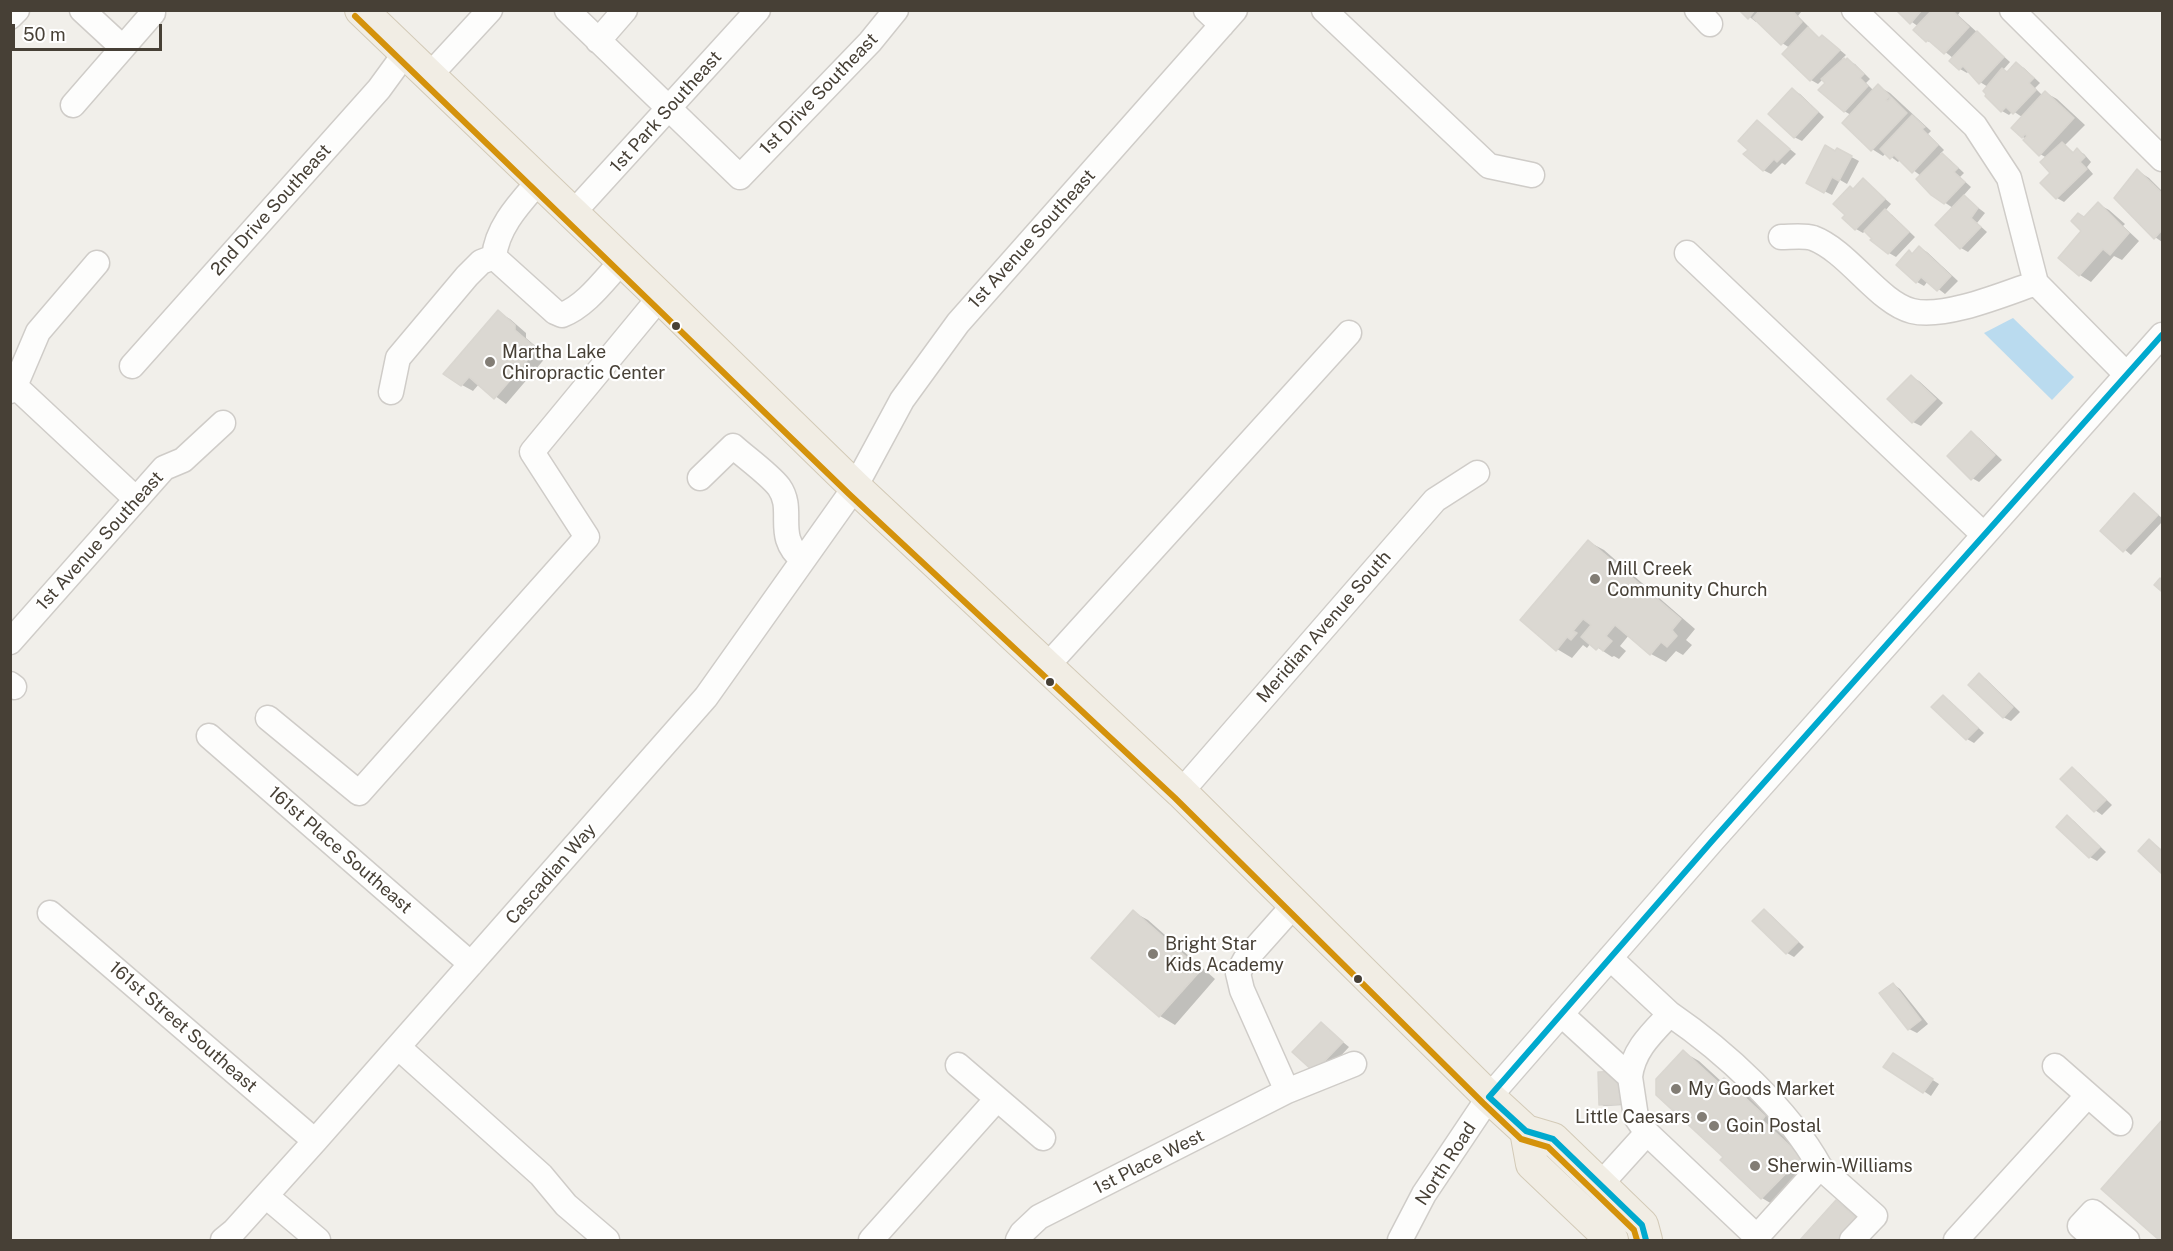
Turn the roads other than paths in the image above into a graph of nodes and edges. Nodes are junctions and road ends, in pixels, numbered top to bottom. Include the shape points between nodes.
1 (17, 10) edge
2 (82, 10) edge
3 (361, 10) edge
4 (490, 10) edge
5 (567, 10) edge
6 (625, 10) edge
7 (758, 10) edge
8 (896, 10) edge
9 (1324, 10) edge
10 (1854, 10) edge
11 (2012, 10) edge
12 (153, 13) dead end
13 (1221, 15) edge
14 (10, 17) edge
15 (598, 41) junction
16 (122, 47) junction
17 (406, 52) junction
18 (430, 75) junction
19 (73, 105) dead end
20 (669, 110) junction
21 (2159, 146) edge
22 (1532, 175) dead end
23 (539, 181) junction
24 (573, 213) junction
25 (1781, 237) dead end
26 (1687, 253) dead end
27 (494, 257) junction
28 (622, 261) junction
29 (97, 263) dead end
30 (2036, 283) junction
31 (660, 297) junction
32 (1348, 333) dead end
33 (2163, 335) edge
34 (132, 366) dead end
35 (2126, 374) junction
36 (13, 389) edge
37 (391, 392) dead end
38 (223, 423) dead end
39 (1477, 473) dead end
40 (700, 478) dead end
41 (855, 487) junction
42 (136, 499) junction
43 (1984, 535) junction
44 (803, 560) junction
45 (10, 642) edge
46 (1047, 666) junction
47 (268, 718) dead end
48 (209, 736) dead end
49 (1181, 792) junction
50 (1294, 905) junction
51 (50, 913) dead end
52 (1610, 958) junction
53 (471, 964) junction
54 (1561, 1014) junction
55 (1670, 1014) junction
56 (398, 1047) junction
57 (1354, 1064) dead end
58 (958, 1065) dead end
59 (2055, 1066) dead end
60 (1630, 1077) junction
61 (1287, 1091) junction
62 (2088, 1095) junction
63 (1489, 1097) junction
64 (997, 1099) junction
65 (2120, 1123) dead end
66 (1526, 1131) junction
67 (1647, 1133) junction
68 (1043, 1138) dead end
69 (315, 1141) junction
70 (1820, 1167) junction
71 (1600, 1185) junction
72 (266, 1196) junction
73 (1756, 1239) edge
74 (223, 1240) edge
75 (318, 1240) edge
76 (607, 1240) edge
77 (870, 1240) edge
78 (1018, 1240) edge
79 (1400, 1240) edge
80 (1612, 1240) edge
81 (1646, 1240) edge
82 (1852, 1240) edge
83 (1956, 1240) edge
84 (2096, 1240) edge
85 (2127, 1240) edge

1 - 14 street
2 - 16 street
3 - 17 main road
4 - 18 street
5 - 15 street
6 - 15 street
7 - 20 street, 1st Park Southeast
8 - 20 street, 1st Drive Southeast via 740,177
9 - 22 street via 1489,166
10 - 30 street via 1975,126 2009,178
11 - 21 street
12 - 16 street
13 - 41 street, 1st Avenue Southeast via 958,323 902,400
15 - 20 street
16 - 19 street
17 - 18 main road
17 - 34 street, 2nd Drive Southeast via 379,89
18 - 23 main road
20 - 24 street, 1st Park Southeast
23 - 24 main road
23 - 27 street via 511,213
24 - 28 main road
25 - 30 street via 1811,237 1832,249 1893,302 1911,311 1932,313 1960,307
26 - 43 street
27 - 28 street via 562,315 594,292
27 - 37 street via 481,262 467,276 398,358
28 - 31 main road
29 - 36 street via 38,332
30 - 35 street
31 - 41 main road
31 - 47 street via 532,452 587,537 359,793
32 - 46 street
33 - 35 street, North Road
35 - 43 street, North Road
36 - 42 street
38 - 42 street, 1st Avenue Southeast via 183,460 164,468
39 - 49 street, Meridian Avenue South via 1435,500
40 - 44 street via 733,446 779,488 786,506 786,535 793,552
41 - 44 street, Cascadian Way
41 - 46 main road
42 - 45 street, 1st Avenue Southeast
43 - 52 street, North Road
44 - 53 street, Cascadian Way via 706,697
46 - 49 main road
48 - 53 street, 161st Place Southeast
49 - 50 main road
50 - 61 street via 1238,973
50 - 63 main road
51 - 69 street, 161st Street Southeast
52 - 54 street, North Road
52 - 55 street
53 - 56 street, Cascadian Way
54 - 60 street
54 - 63 street, North Road
55 - 60 street via 1641,1046 1631,1065
55 - 70 street via 1703,1036 1768,1098 1797,1131
56 - 69 street, Cascadian Way
56 - 76 street
57 - 61 street, 1st Place West
58 - 64 street
59 - 62 street
60 - 67 street via 1636,1117
61 - 78 street, 1st Place West via 1040,1217
62 - 65 street
62 - 83 street
63 - 66 main road
63 - 79 street, North Road via 1424,1194
64 - 68 street
64 - 77 street
66 - 71 main road via 1553,1139
66 - 80 main road via 1532,1164
67 - 71 street
67 - 73 street
69 - 72 street, Cascadian Way
70 - 73 street
70 - 82 street via 1875,1216
71 - 81 main road via 1642,1226
72 - 74 street, Cascadian Way
72 - 75 street
84 - 85 street via 2080,1226 2093,1212

